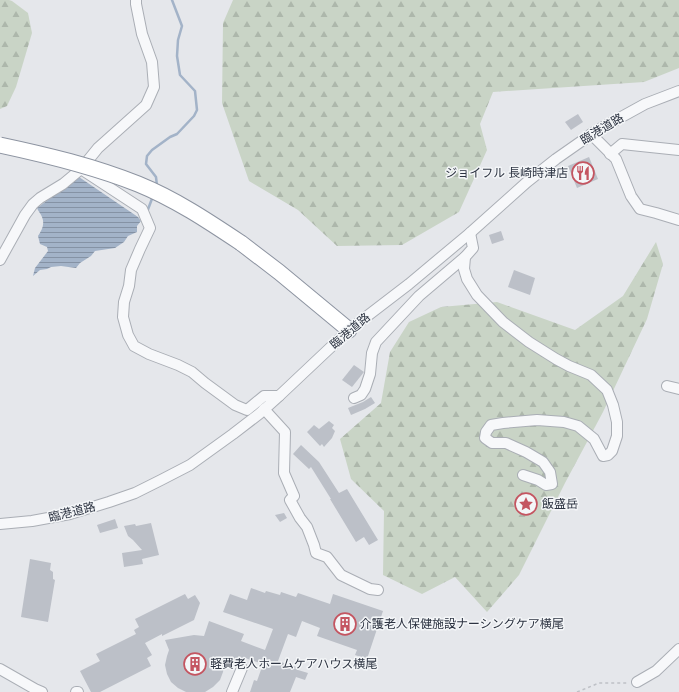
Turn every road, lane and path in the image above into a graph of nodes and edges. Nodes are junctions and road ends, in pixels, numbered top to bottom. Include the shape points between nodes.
1 (136, 0) edge
2 (679, 91) edge
3 (591, 134) junction
4 (0, 145) edge
5 (679, 150) edge
6 (610, 154) junction
7 (81, 169) junction
8 (679, 220) edge
9 (470, 233) junction
10 (465, 257) junction
11 (0, 260) edge
12 (349, 330) junction
13 (667, 386) dead end
14 (679, 389) edge
15 (279, 396) junction
16 (354, 398) dead end
17 (264, 409) junction
18 (523, 475) dead end
19 (0, 524) edge
20 (378, 590) dead end
21 (679, 649) edge
22 (242, 668) dead end
23 (0, 669) edge
24 (637, 682) joint
25 (42, 692) edge
26 (232, 692) edge
27 (577, 692) edge

1 - 7 street via 142,34 152,62 154,87 146,105 98,148
2 - 3 street, 臨港道路 via 645,104
3 - 6 street
3 - 9 street, 臨港道路 via 527,182
4 - 12 highway, bridge via 62,158 100,170 139,184 172,200 241,243
5 - 6 street via 622,144
6 - 8 street via 616,159 631,196 640,209
7 - 11 street via 32,204
7 - 15 street via 142,209 148,220 150,228 131,270 124,302 123,317 134,346 178,364 235,405 247,410 264,396
9 - 10 street via 473,248
9 - 12 street, 臨港道路
10 - 16 street via 419,296 376,342 365,389 361,395
10 - 18 street via 464,269 477,295 529,342 569,366 591,375 607,390 613,405 617,436 612,450 603,456 594,439 578,426 564,422 537,420 491,425 485,438 492,443 506,443 542,462 550,472 552,484 546,485
12 - 15 street, 臨港道路
13 - 14 street
15 - 17 street, 臨港道路
17 - 19 street, 臨港道路 via 190,464 135,492 70,514
17 - 20 street via 285,432 284,473 294,496 290,500 307,527 316,553 327,557 341,575 370,589
21 - 24 street via 656,671
22 - 26 street
23 - 25 street
24 - 27 path via 599,683

